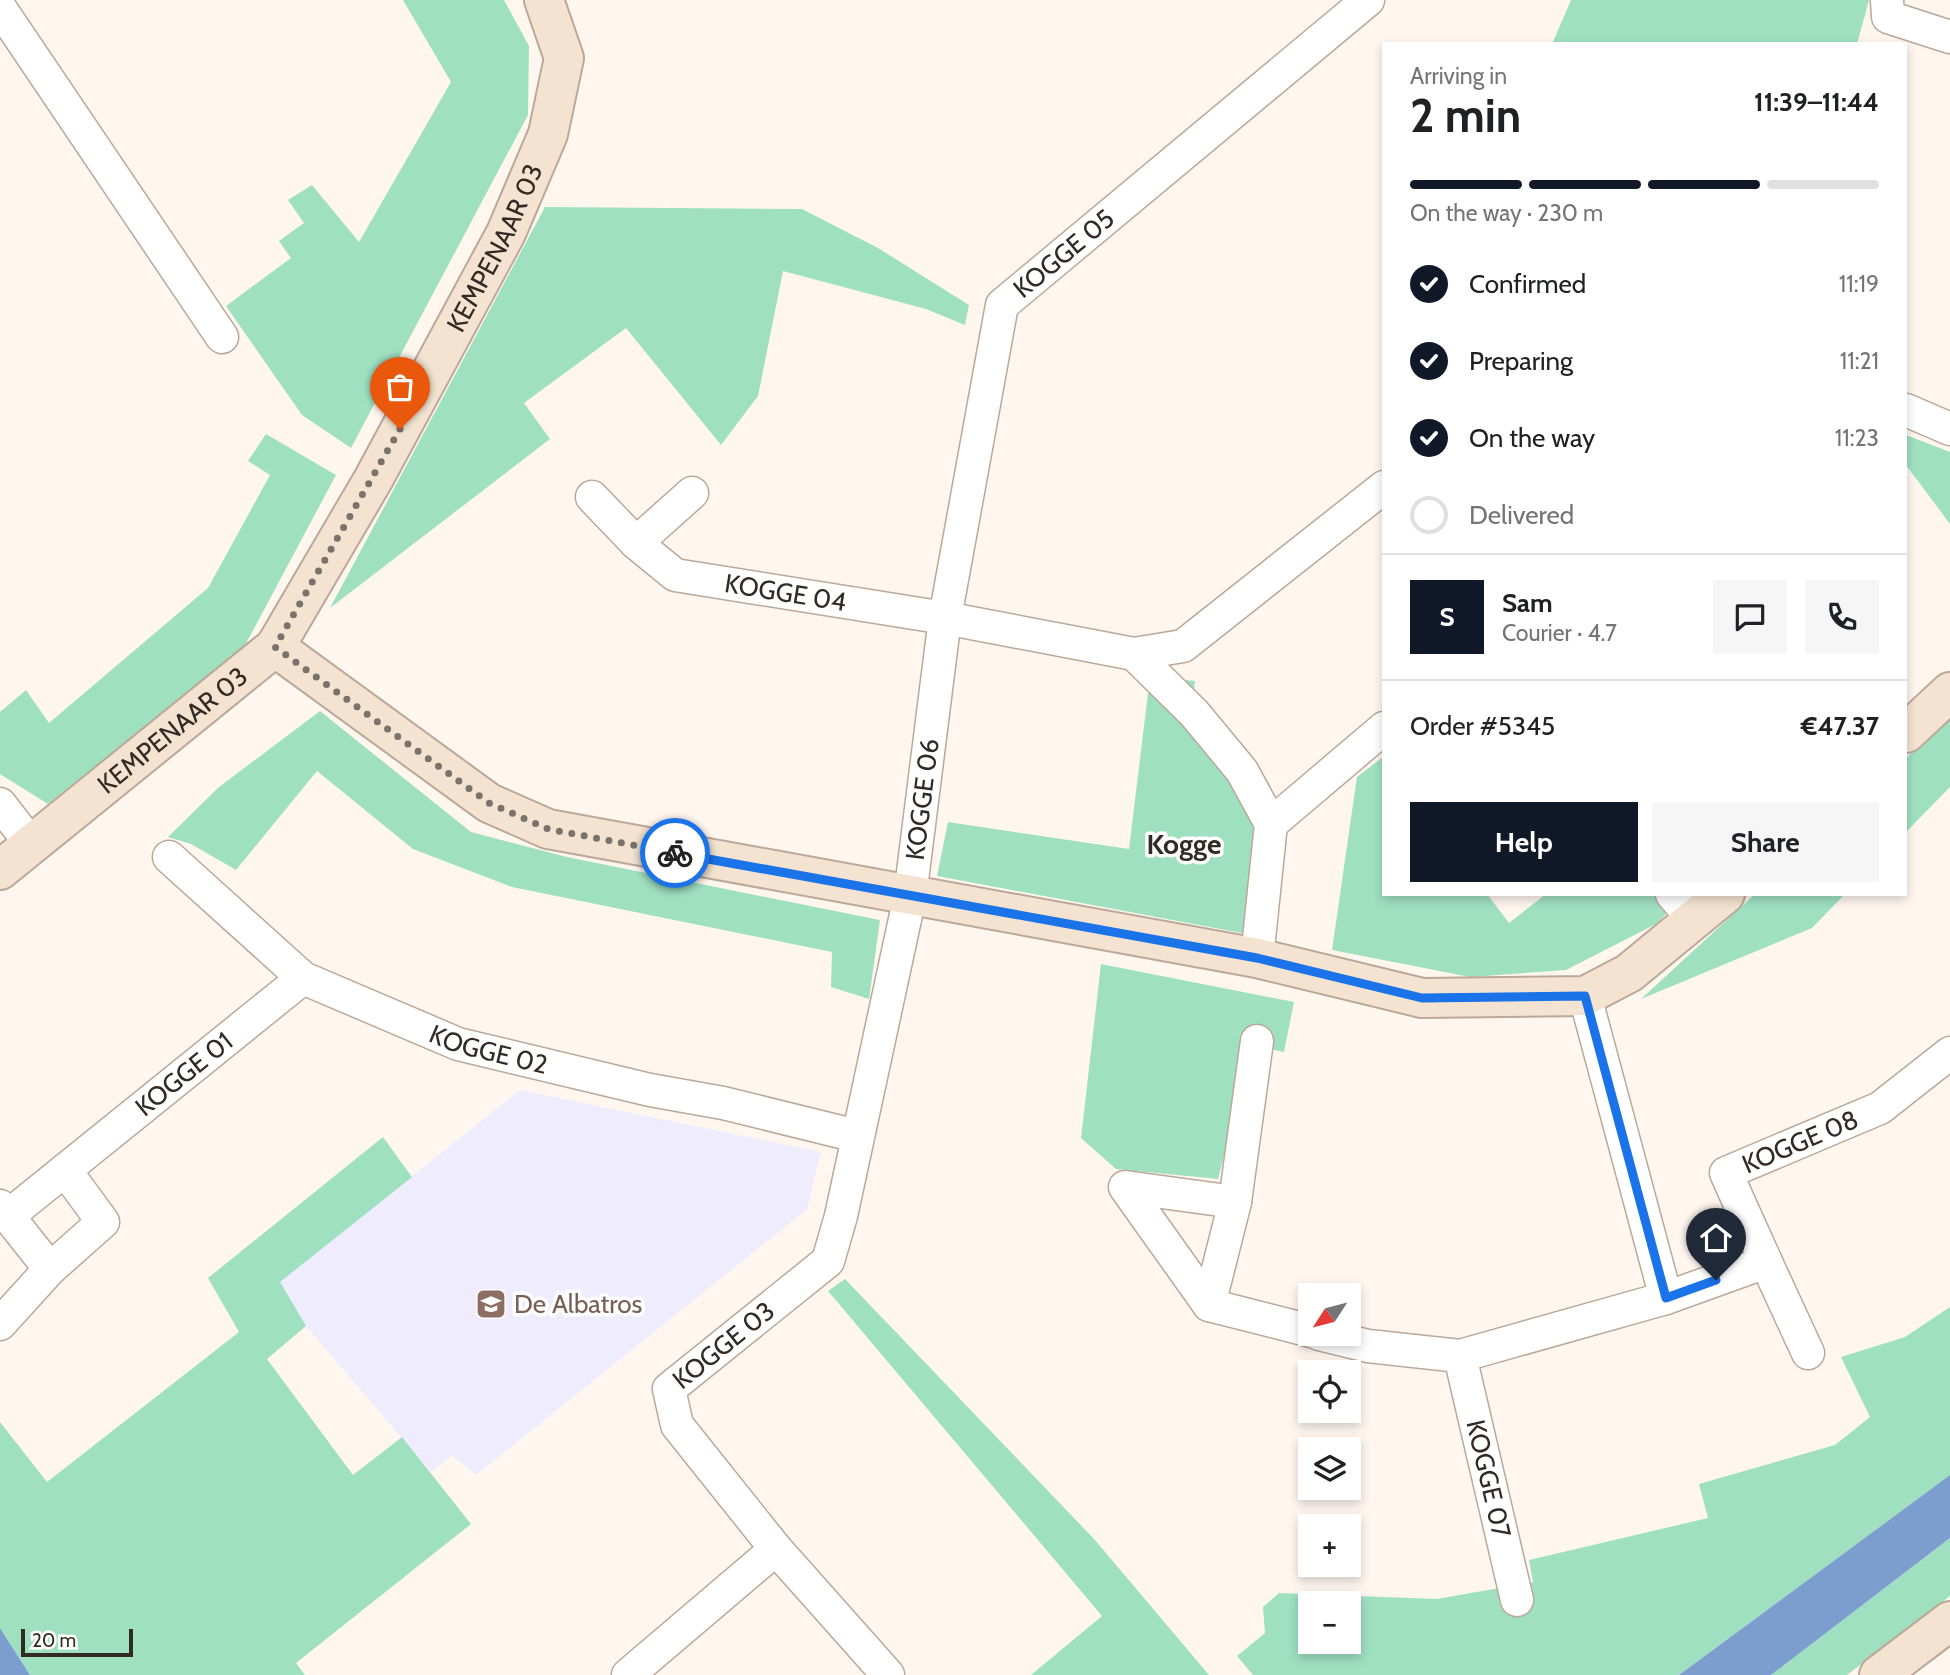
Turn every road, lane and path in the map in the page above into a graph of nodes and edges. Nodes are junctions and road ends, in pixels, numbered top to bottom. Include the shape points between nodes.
1 (544, 0) edge
2 (1368, 0) edge
3 (1886, 0) edge
4 (5, 8) edge
5 (1950, 37) edge
6 (222, 337) dead end
7 (1907, 410) edge
8 (1950, 429) edge
9 (1382, 489) edge
10 (692, 493) dead end
11 (593, 497) dead end
12 (636, 543) junction
13 (945, 618) junction
14 (275, 647) junction
15 (1134, 654) junction
16 (1950, 692) edge
17 (1382, 730) edge
18 (1907, 732) edge
19 (0, 804) edge
20 (1271, 824) junction
21 (31, 844) junction
22 (169, 857) dead end
23 (0, 870) edge
24 (910, 896) junction
25 (1719, 896) edge
26 (1684, 908) edge
27 (1257, 958) junction
28 (303, 978) junction
29 (1585, 996) junction
30 (1256, 1041) dead end
31 (1950, 1053) edge
32 (857, 1136) junction
33 (65, 1170) junction
34 (1235, 1202) junction
35 (4, 1211) edge
36 (1766, 1262) junction
37 (50, 1269) junction
38 (1666, 1298) junction
39 (1209, 1305) junction
40 (0, 1324) edge
41 (1298, 1328) edge
42 (1362, 1344) edge
43 (1808, 1353) dead end
44 (1460, 1356) junction
45 (776, 1549) junction
46 (1517, 1600) dead end
47 (1950, 1621) edge
48 (628, 1675) edge
49 (888, 1675) edge
50 (1879, 1675) edge

1 - 14 street, KEMPENAAR 03 via 564,58 548,134 506,233 374,478
2 - 13 street, KOGGE 05 via 1002,305
3 - 5 street via 1888,17
4 - 6 street
7 - 8 street
9 - 15 street via 1184,646
10 - 12 street
11 - 12 street, KOGGE 04
12 - 13 street, KOGGE 04 via 675,575
13 - 15 street
13 - 24 street, KOGGE 06
14 - 21 street, KEMPENAAR 03
14 - 24 street via 489,803 548,829
15 - 20 street via 1194,713 1242,771
16 - 18 street
17 - 20 street
19 - 21 street
20 - 27 street
21 - 23 street, KEMPENAAR 03
22 - 28 street, KOGGE 02
24 - 27 street, KOGGE 06
24 - 32 street
25 - 26 street
26 - 29 street via 1629,974
27 - 29 street, KOGGE 06 via 1422,998
28 - 32 street, KOGGE 02 via 458,1044
28 - 33 street, KOGGE 01
29 - 38 street
30 - 34 street
31 - 36 street, KOGGE 08 via 1880,1108 1726,1173
32 - 45 street, KOGGE 03 via 828,1261 669,1389 677,1425
33 - 35 street, KOGGE 01
33 - 37 street via 103,1222
34 - 39 street
34 - 39 street via 1125,1187
35 - 37 street, KOGGE 01
36 - 38 street
36 - 43 street, KOGGE 08
37 - 40 street
38 - 44 street
39 - 41 street
42 - 44 street
44 - 46 street, KOGGE 07
45 - 48 street
45 - 49 street, KOGGE 03
47 - 50 street

